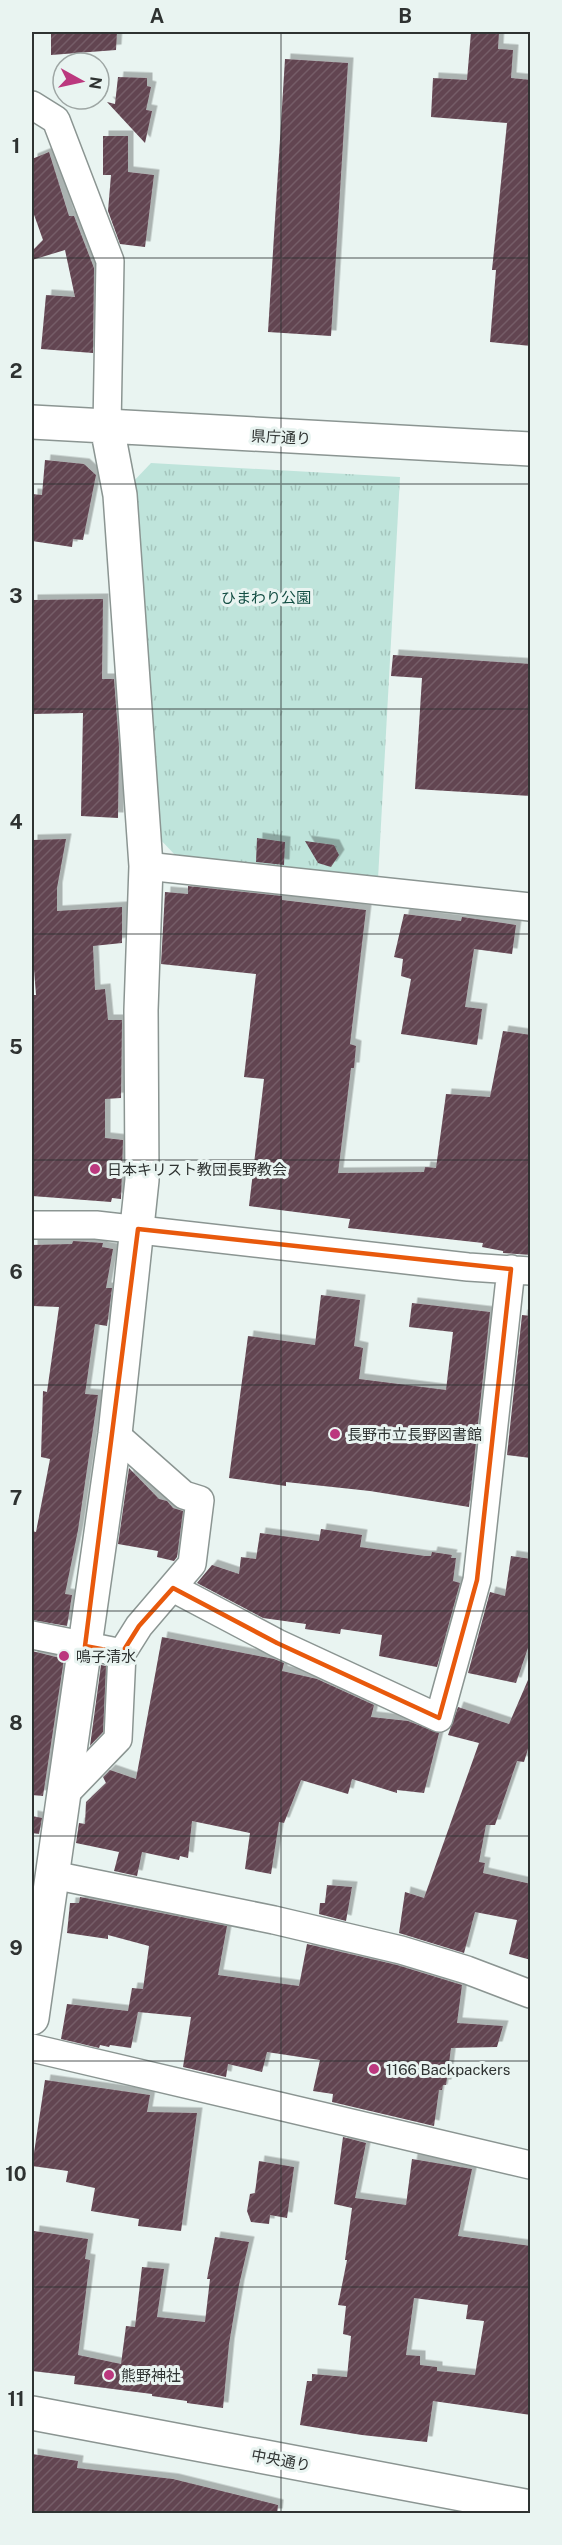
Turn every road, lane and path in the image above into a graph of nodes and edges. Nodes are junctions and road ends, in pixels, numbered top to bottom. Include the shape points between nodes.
1 (32, 105) edge
2 (32, 422) edge
3 (107, 427) junction
4 (531, 449) edge
5 (146, 866) junction
6 (531, 907) edge
7 (32, 1225) edge
8 (138, 1229) junction
9 (521, 1270) edge
10 (115, 1434) junction
11 (173, 1588) junction
12 (32, 1635) edge
13 (85, 1646) junction
14 (122, 1653) junction
15 (64, 1795) junction
16 (53, 1875) junction
17 (531, 1994) edge
18 (32, 2018) edge
19 (32, 2048) edge
20 (531, 2165) edge
21 (32, 2413) edge
22 (531, 2507) edge

1 - 3 street via 56,120 110,261
2 - 3 street, 県庁通り
3 - 4 street, 県庁通り
3 - 5 street via 120,495
5 - 6 street
5 - 8 street
7 - 8 street
8 - 9 street
8 - 10 street
9 - 11 street via 477,1580 439,1718 277,1643
10 - 11 street via 184,1495 200,1500 192,1564
10 - 13 street
11 - 14 street via 139,1626
12 - 13 street
13 - 14 street
13 - 15 street
14 - 15 street via 118,1739
15 - 16 street
16 - 17 street via 400,1950
16 - 18 street
19 - 20 street
21 - 22 street, 中央通り

